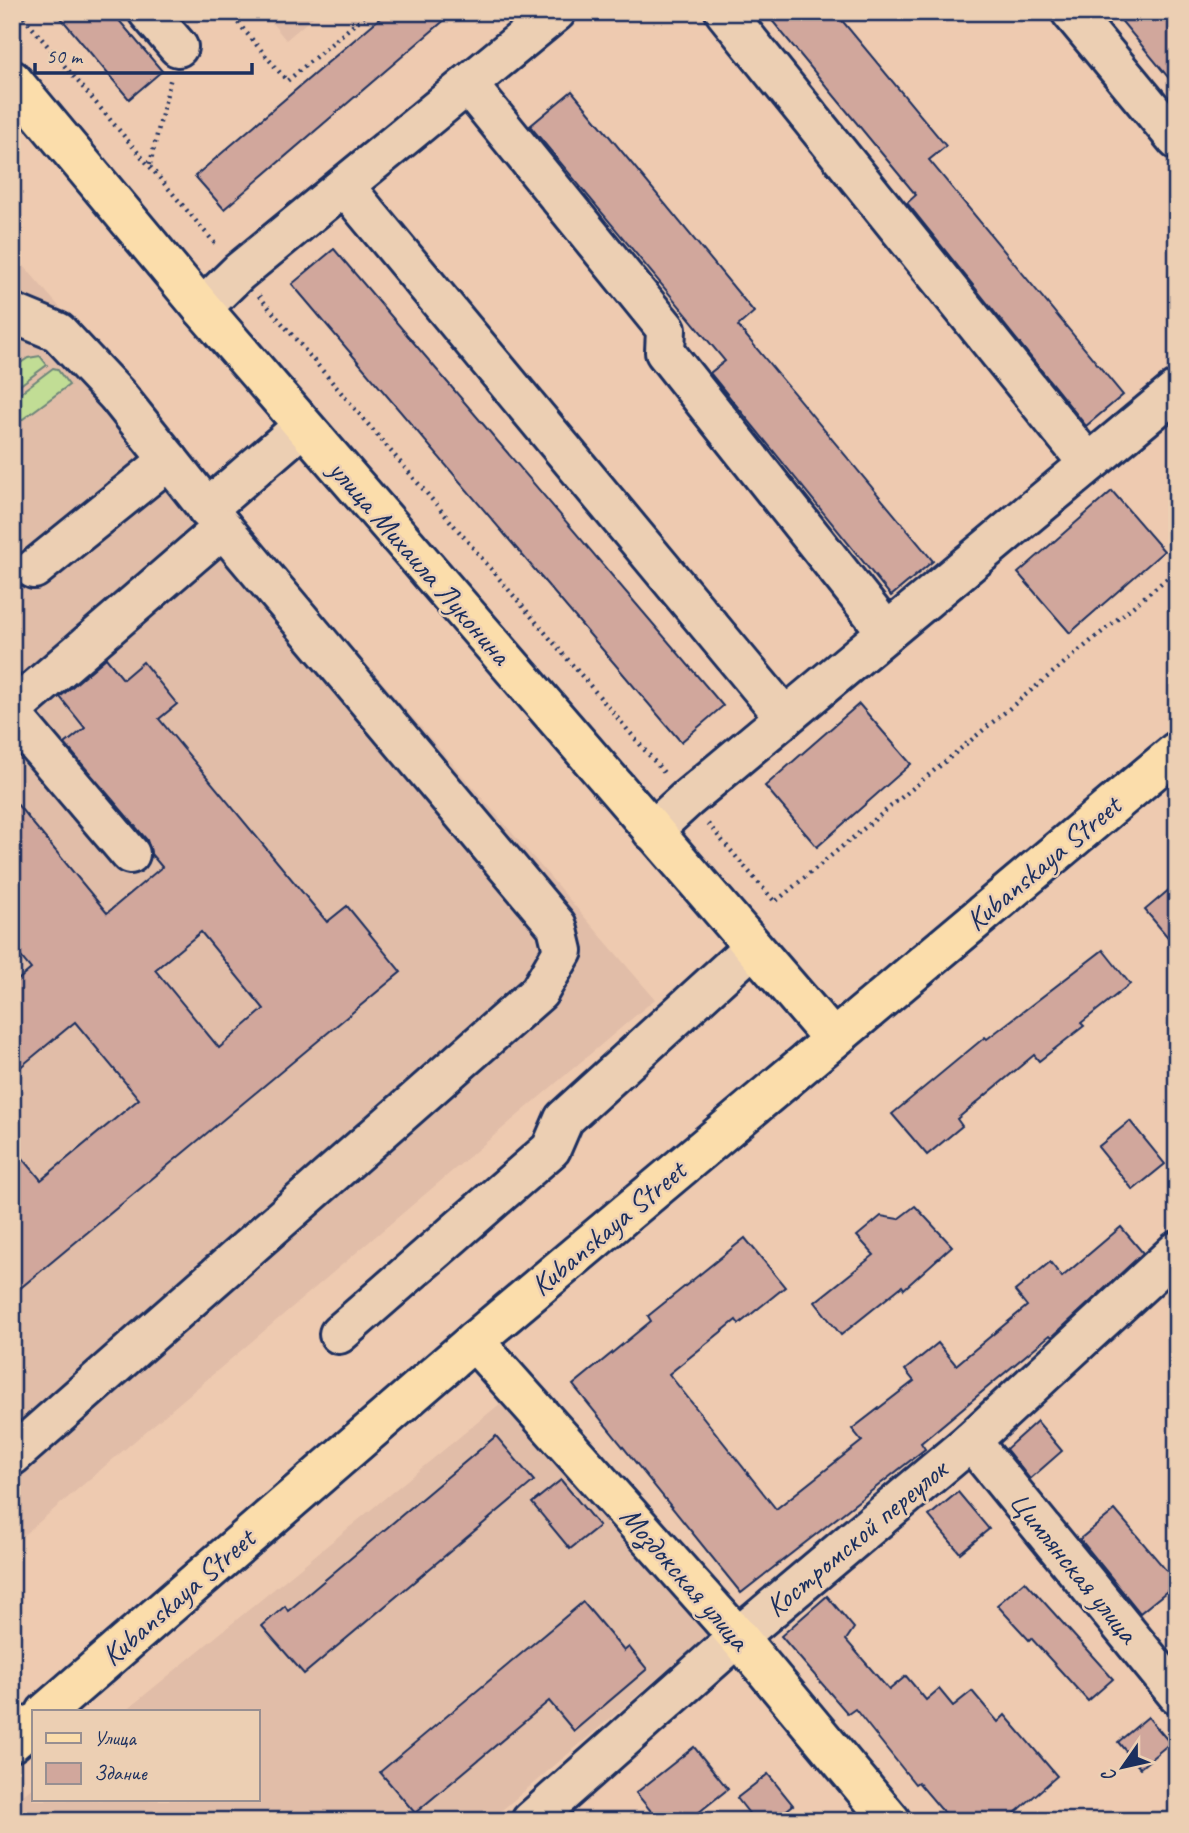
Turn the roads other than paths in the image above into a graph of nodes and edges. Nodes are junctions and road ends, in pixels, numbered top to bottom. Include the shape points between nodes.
1 (148, 12) edge
2 (556, 12) edge
3 (725, 12) edge
4 (1070, 12) edge
5 (178, 47) road end
6 (12, 80) edge
7 (468, 85) junction
8 (1177, 140) edge
9 (345, 187) junction
10 (202, 308) junction
11 (12, 313) edge
12 (1177, 390) edge
13 (303, 426) junction
14 (169, 460) junction
15 (1088, 463) junction
16 (215, 518) junction
17 (34, 569) dead end
18 (887, 632) junction
19 (12, 713) edge
20 (785, 717) junction
21 (1177, 751) edge
22 (652, 831) junction
23 (130, 853) dead end
24 (753, 947) junction
25 (833, 1039) junction
26 (1176, 1252) edge
27 (339, 1334) dead end
28 (474, 1341) junction
29 (971, 1441) junction
30 (12, 1456) edge
31 (738, 1637) junction
32 (1177, 1694) edge
33 (48, 1710) edge
34 (32, 1725) edge
35 (12, 1742) edge
36 (531, 1821) edge
37 (891, 1821) edge

1 - 5 street
2 - 7 street
3 - 15 street
4 - 8 street
6 - 10 main road, улица Михаила Луконина
7 - 9 street
7 - 18 street via 666,329 665,352
9 - 10 street via 239,272
9 - 20 street
10 - 13 main road, улица Михаила Луконина
11 - 14 street via 58,332
12 - 15 street
13 - 16 street
13 - 22 main road, улица Михаила Луконина
14 - 16 street
14 - 17 street
15 - 18 street
16 - 19 street
16 - 30 street via 557,926 562,951 539,992
18 - 20 street
19 - 23 street
20 - 22 street
21 - 25 main road, Kubanskaya Street
22 - 24 main road, улица Михаила Луконина
24 - 25 main road, улица Михаила Луконина
24 - 27 street via 564,1119 551,1149
25 - 28 main road, Kubanskaya Street
26 - 29 street, Костромской переулок
28 - 31 main road, Моздокская улица
28 - 33 main road, Kubanskaya Street
29 - 31 street, Костромской переулок
29 - 32 street, Цимлянская улица
31 - 36 street, Костромской переулок
31 - 37 main road, Моздокская улица
34 - 35 main road

